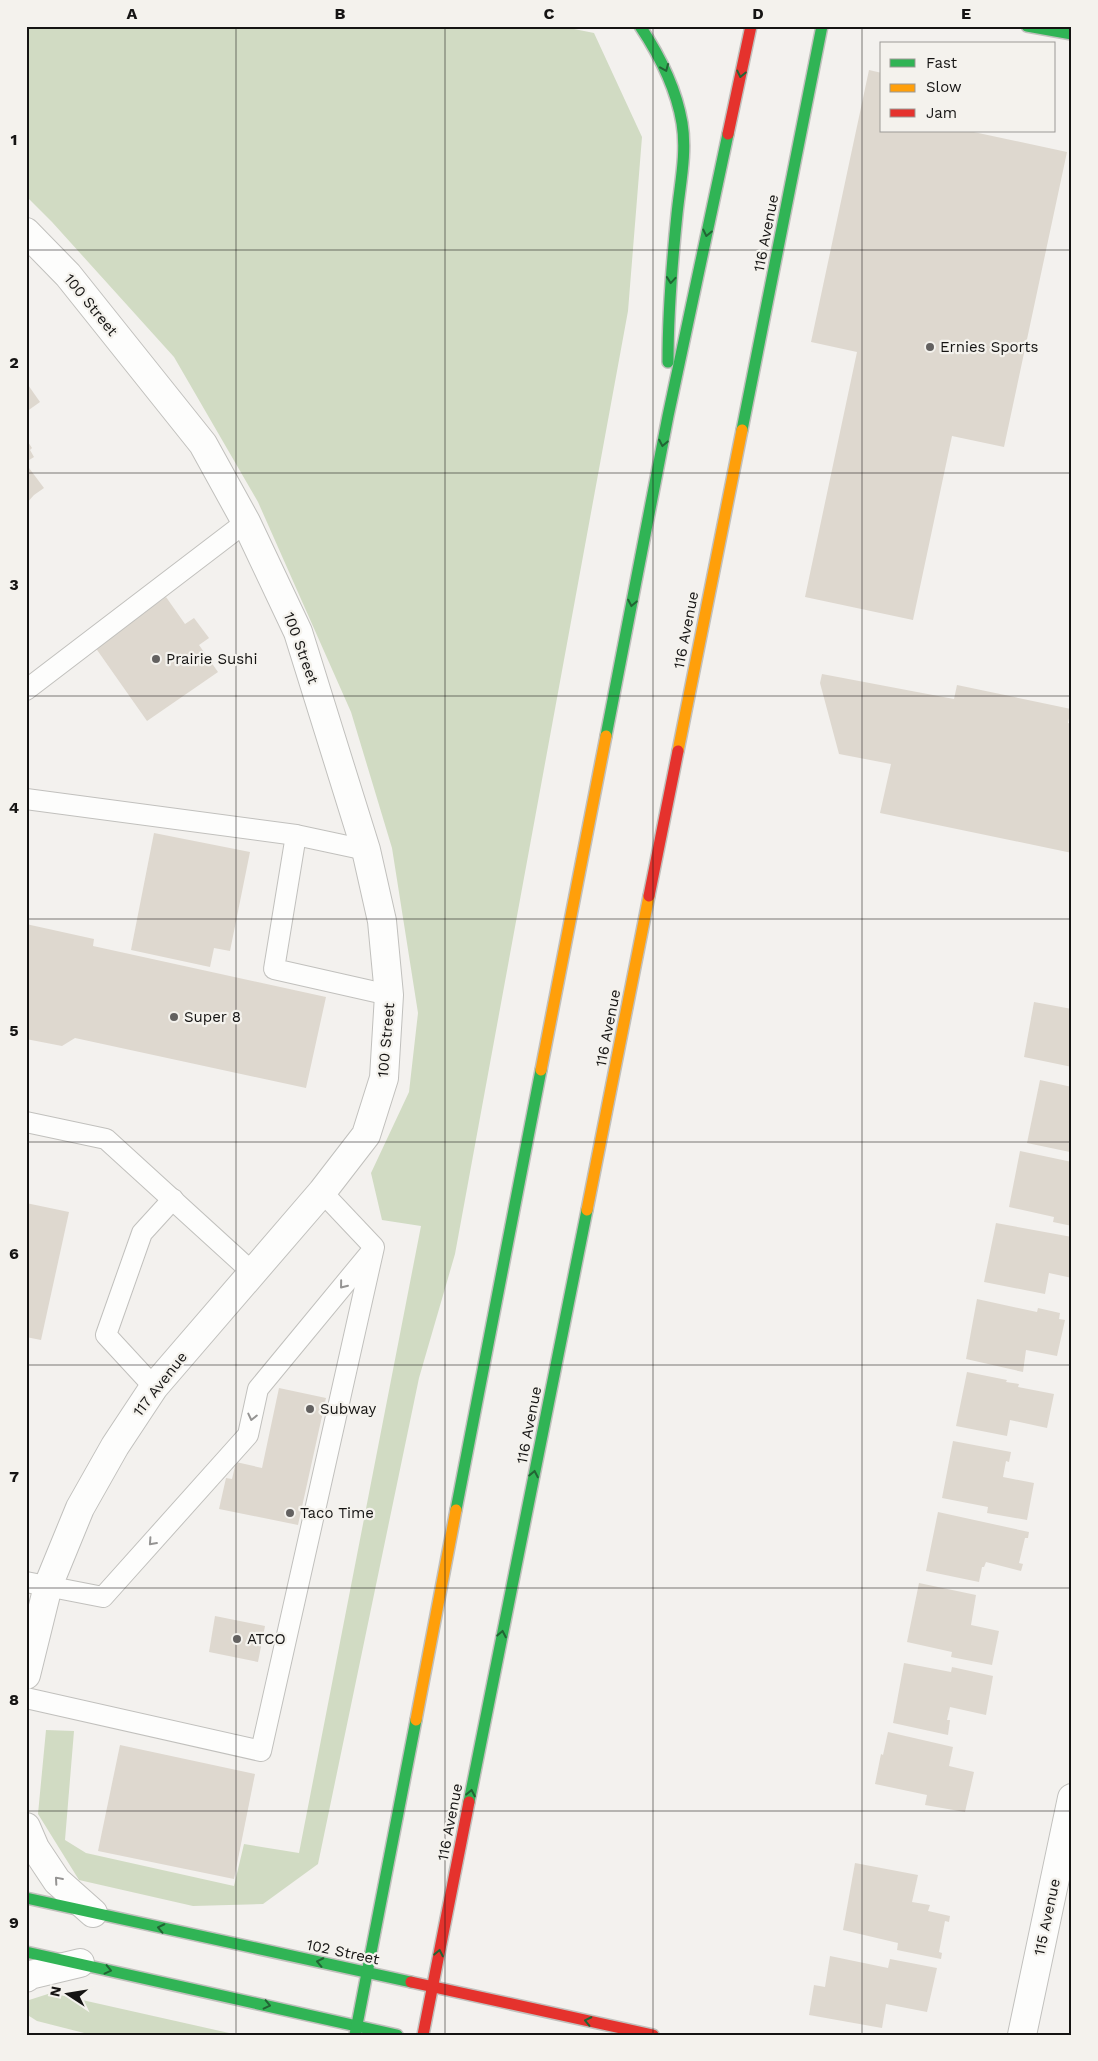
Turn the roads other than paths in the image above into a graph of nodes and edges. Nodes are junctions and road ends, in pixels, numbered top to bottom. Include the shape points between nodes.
1 (640, 26) edge
2 (751, 26) edge
3 (822, 26) edge
4 (1027, 26) edge
5 (1072, 34) edge
6 (26, 232) edge
7 (668, 416) junction
8 (246, 522) junction
9 (26, 690) edge
10 (26, 799) edge
11 (296, 835) junction
12 (366, 850) junction
13 (390, 995) junction
14 (26, 1122) edge
15 (366, 1135) joint
16 (322, 1192) junction
17 (173, 1199) junction
18 (374, 1248) junction
19 (253, 1273) junction
20 (154, 1387) junction
21 (37, 1584) edge
22 (26, 1675) edge
23 (26, 1698) edge
24 (1072, 1798) edge
25 (26, 1827) edge
26 (26, 1898) edge
27 (93, 1913) junction
28 (26, 1952) edge
29 (80, 1963) junction
30 (367, 1972) junction
31 (26, 1978) edge
32 (433, 1986) junction
33 (356, 2030) edge
34 (397, 2035) edge
35 (423, 2035) edge
36 (653, 2035) edge
37 (1022, 2035) edge

1 -> 7 main road via 659,53 673,87 682,124 668,313
2 -> 7 main road
32 -> 3 main road, 116 Avenue
4 - 5 main road
6 - 8 street, 100 Street via 68,275 203,444
7 -> 30 main road
8 - 9 lane
8 - 12 street, 100 Street via 298,632
10 - 11 lane
11 - 12 lane
11 - 13 lane via 274,969
12 - 13 street, 100 Street via 382,921
13 - 15 street, 100 Street via 384,1078
14 - 17 lane via 106,1139
15 - 16 street, 117 Avenue
16 - 18 lane
16 - 19 street, 117 Avenue
17 - 19 lane
17 - 20 lane via 142,1232 106,1335
18 -> 21 lane via 258,1389 248,1435 103,1597
18 - 23 lane via 261,1751
19 - 20 street, 117 Avenue
20 - 21 street, 117 Avenue via 115,1446
21 - 22 street, 117 Avenue
24 - 37 street, 115 Avenue
27 -> 25 street via 57,1881 35,1848
26 - 27 main road, 102 Street
30 -> 27 main road, 102 Street
28 - 29 main road
29 - 31 street
29 -> 33 main road
30 - 32 main road, 102 Street
30 - 33 main road
32 - 35 main road, 116 Avenue
36 -> 32 main road, 102 Street
33 - 34 main road

